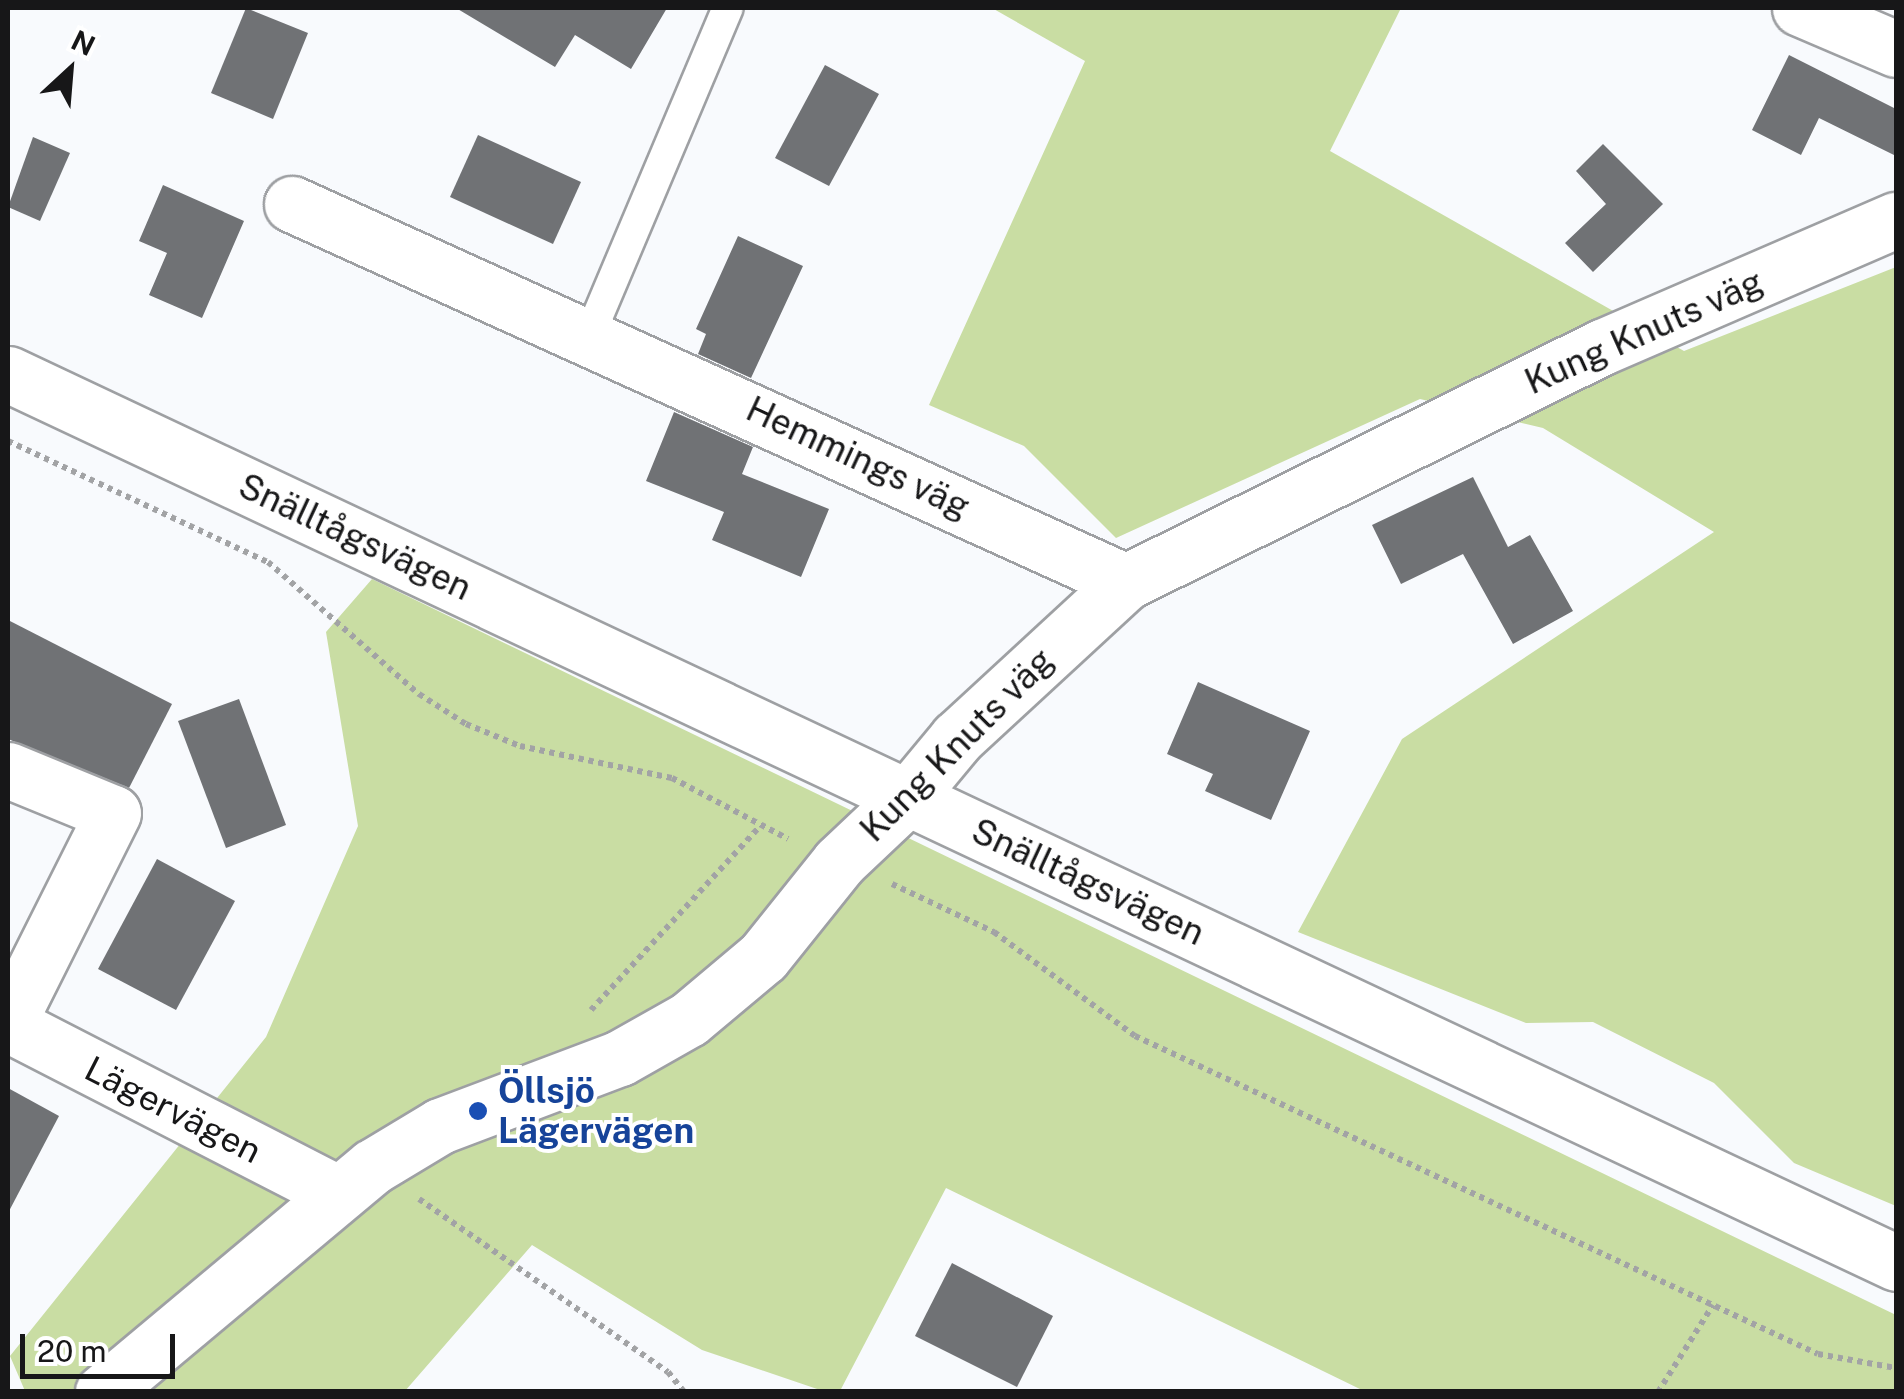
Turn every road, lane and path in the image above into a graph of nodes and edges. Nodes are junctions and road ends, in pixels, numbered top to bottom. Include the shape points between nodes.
1 (728, 8) edge
2 (1800, 8) edge
3 (1896, 49) edge
4 (292, 204) dead end
5 (1896, 220) edge
6 (590, 334) junction
7 (8, 374) edge
8 (8, 441) edge
9 (1126, 582) junction
10 (8, 770) edge
11 (908, 796) junction
12 (760, 826) junction
13 (839, 862) junction
14 (8, 1024) edge
15 (550, 1080) junction
16 (356, 1181) junction
17 (1896, 1263) edge
18 (1714, 1305) junction
19 (1896, 1368) edge
20 (103, 1392) edge
21 (684, 1392) edge
22 (1658, 1392) edge

1 - 6 lane
2 - 3 street
4 - 6 street, Hemmings väg
5 - 9 street, Kung Knuts väg via 1602,347
6 - 9 street, Hemmings väg
7 - 11 street, Snälltågsvägen
8 - 12 path via 268,562 419,694 466,724 520,746 672,778
9 - 11 street, Kung Knuts väg via 957,738
10 - 14 street, Lägervägen via 114,813
11 - 13 street, Kung Knuts väg
11 - 17 street, Snälltågsvägen
12 - 13 path
12 - 15 path via 598,998
13 - 15 street, Kung Knuts väg via 763,957 689,1019 620,1058
13 - 18 path via 994,932 1135,1036
14 - 16 street, Lägervägen
15 - 16 street, Kung Knuts väg via 440,1126
16 - 20 street, Kung Knuts väg
16 - 21 path via 668,1372
18 - 19 path via 1818,1354
18 - 22 path

